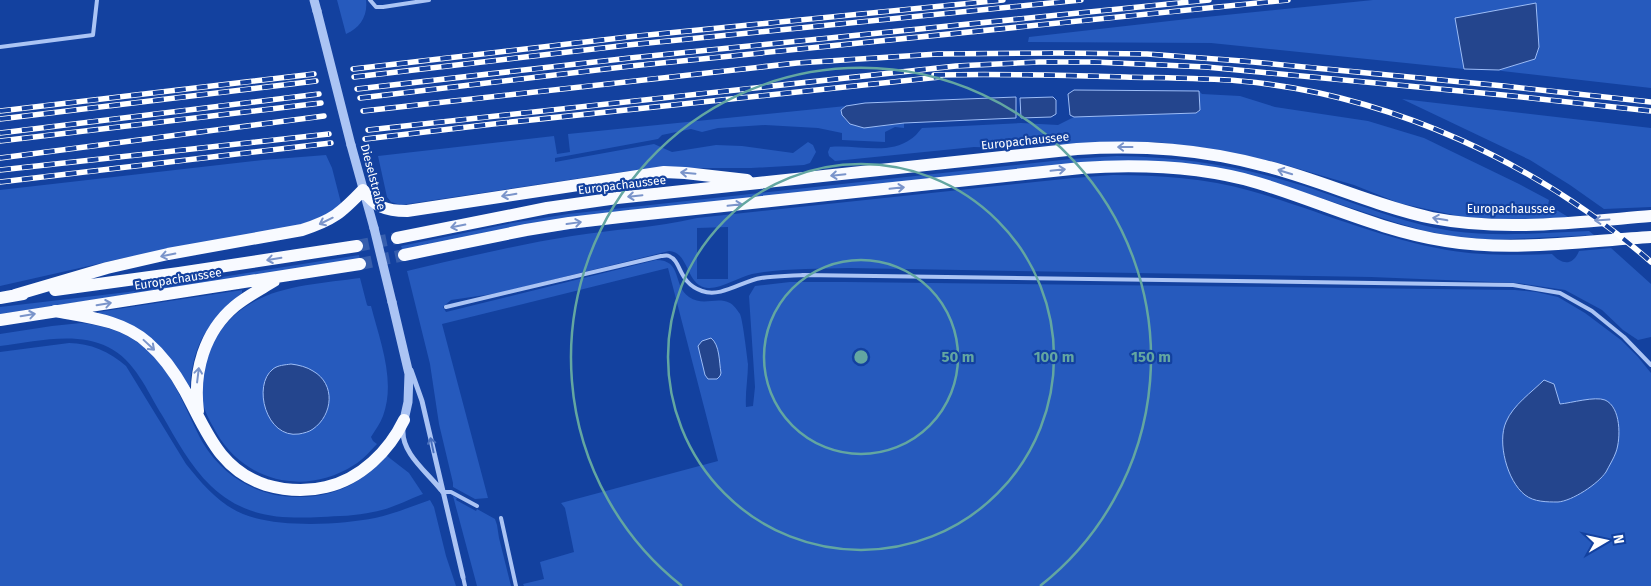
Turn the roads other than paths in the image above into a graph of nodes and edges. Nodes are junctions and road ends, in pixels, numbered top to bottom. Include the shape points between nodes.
1 (97, 0) edge
2 (314, 0) edge
3 (370, 0) edge
4 (429, 0) edge
5 (0, 47) edge
6 (771, 183) junction
7 (363, 190) junction
8 (1651, 216) edge
9 (1651, 237) edge
10 (397, 238) tunnel mouth
11 (357, 246) tunnel mouth
12 (404, 256) tunnel mouth
13 (360, 264) tunnel mouth
14 (281, 277) junction
15 (15, 295) junction
16 (0, 298) edge
17 (446, 307) dead end
18 (55, 311) junction
19 (0, 320) edge
20 (407, 361) junction
21 (1651, 365) edge
22 (404, 420) junction
23 (201, 423) junction
24 (442, 492) junction
25 (477, 506) dead end
26 (501, 518) dead end
27 (463, 577) joint
28 (465, 586) edge
29 (516, 586) edge

1 - 5 lane via 93,35
2 - 7 street, Dieselstraße, bridge
3 - 4 lane via 383,7
6 -> 7 main road via 664,172 407,211 378,206
8 -> 6 main road, Europachaussee via 1516,225 1461,223 1395,208 1266,166 1217,155 1148,147 1068,150
6 -> 10 main road, Europachaussee via 547,208
7 -> 15 main road via 338,215 322,224 107,268
7 - 20 street, Dieselstraße, bridge
12 -> 9 main road via 526,230 629,216 1072,168 1141,165 1256,182 1417,236 1448,241 1513,245
11 -> 15 main road, Europachaussee
13 - 14 main road, Europachaussee
18 -> 14 main road, Europachaussee
23 -> 14 main road via 197,397 198,369 208,340 234,307
15 - 16 main road, Europachaussee
17 - 21 lane via 661,256 669,256 676,261 690,286 704,292 720,292 760,278 803,275 1513,285 1560,293 1592,311
19 -> 18 main road, Europachaussee
18 -> 23 main road via 121,326 147,342 176,377
20 - 22 street, Dieselstraße via 409,387
24 -> 20 street, Dieselstraße via 422,401
22 - 23 main road via 388,447 358,474 334,485 295,491 255,482 239,472 224,459
22 - 24 street, Dieselstraße via 402,437 406,449
24 - 25 lane via 451,492
24 - 27 street, Dieselstraße
26 - 29 lane
27 - 28 lane, Dieselstraße

